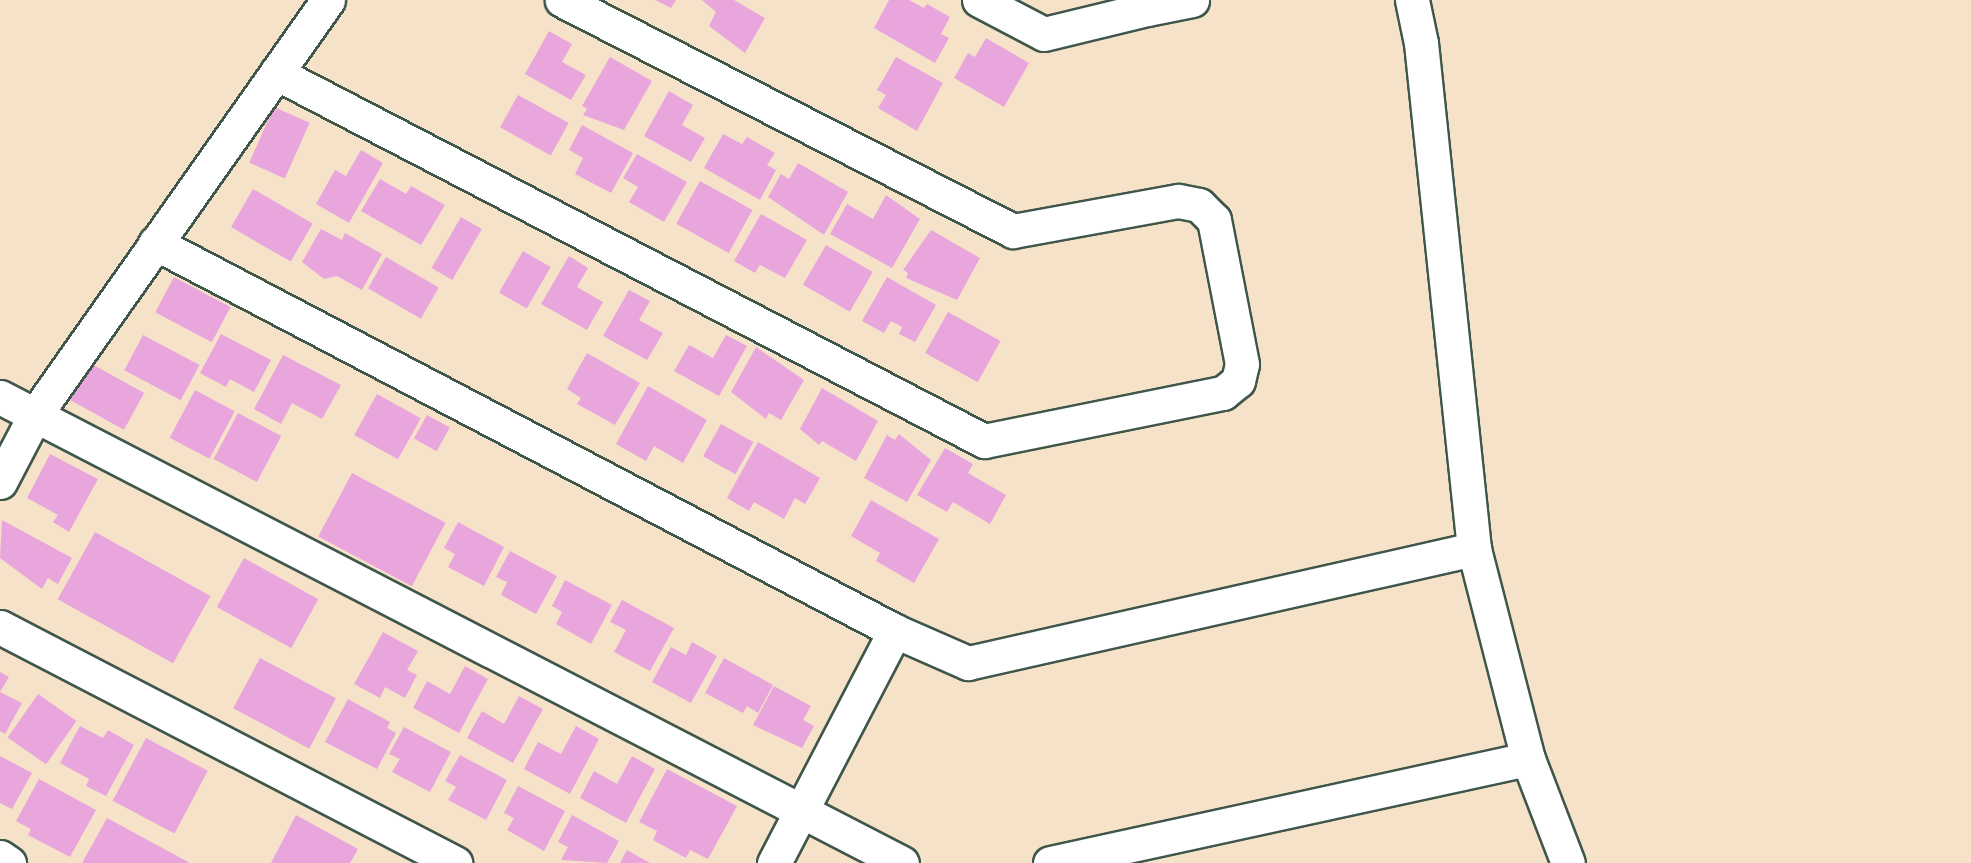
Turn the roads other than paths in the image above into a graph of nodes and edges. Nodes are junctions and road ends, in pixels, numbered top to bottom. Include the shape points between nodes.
1 (328, 0) edge
2 (562, 0) edge
3 (979, 0) edge
4 (1192, 0) edge
5 (1412, 0) edge
6 (1146, 4) edge
7 (276, 73) junction
8 (155, 243) junction
9 (0, 397) edge
10 (35, 416) junction
11 (0, 482) edge
12 (1474, 549) junction
13 (0, 627) edge
14 (895, 631) junction
15 (1528, 759) junction
16 (800, 813) junction
17 (0, 857) edge
18 (9, 863) edge
19 (455, 863) edge
20 (774, 863) edge
21 (902, 863) edge
22 (1050, 863) edge
23 (1568, 863) edge

1 - 7 street
2 - 7 street via 1013,231 1178,201 1198,205 1214,220 1242,364 1238,381 1223,393 984,441
3 - 6 street via 1044,34
4 - 6 street
5 - 12 street via 1421,43
7 - 8 street
8 - 10 street
8 - 14 street
9 - 10 street
10 - 11 street
10 - 16 street
12 - 14 street via 968,663
12 - 15 street
13 - 19 street
14 - 16 street
15 - 22 street
15 - 23 street
16 - 20 street
16 - 21 street
17 - 18 street

